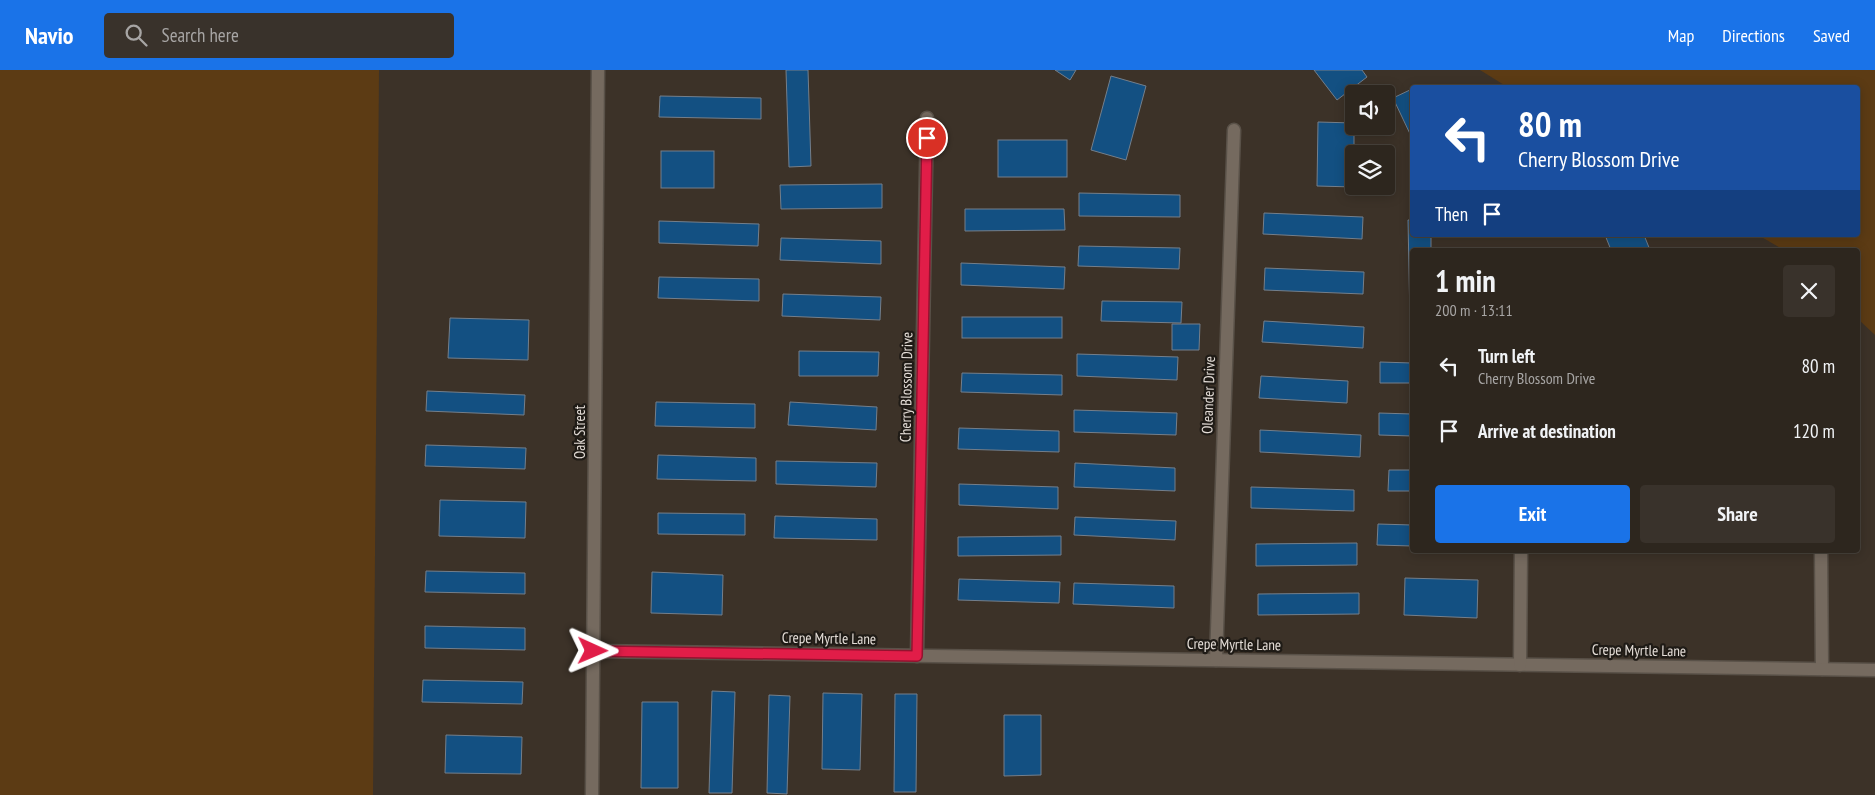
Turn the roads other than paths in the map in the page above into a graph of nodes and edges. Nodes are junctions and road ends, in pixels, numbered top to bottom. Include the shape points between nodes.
1 (598, 70) edge
2 (927, 118) dead end
3 (1234, 130) dead end
4 (1521, 553) edge
5 (1822, 553) edge
6 (593, 651) junction
7 (917, 656) junction
8 (1216, 660) junction
9 (1520, 665) junction
10 (1822, 669) junction
11 (1875, 670) edge
12 (592, 795) edge

1 - 6 street, Oak Street
2 - 7 street, Cherry Blossom Drive
3 - 8 street, Oleander Drive
4 - 9 street
5 - 10 street
6 - 7 street, Crepe Myrtle Lane
6 - 12 street, Oak Street
7 - 8 street, Crepe Myrtle Lane
8 - 9 street, Crepe Myrtle Lane
9 - 10 street, Crepe Myrtle Lane
10 - 11 street, Crepe Myrtle Lane

